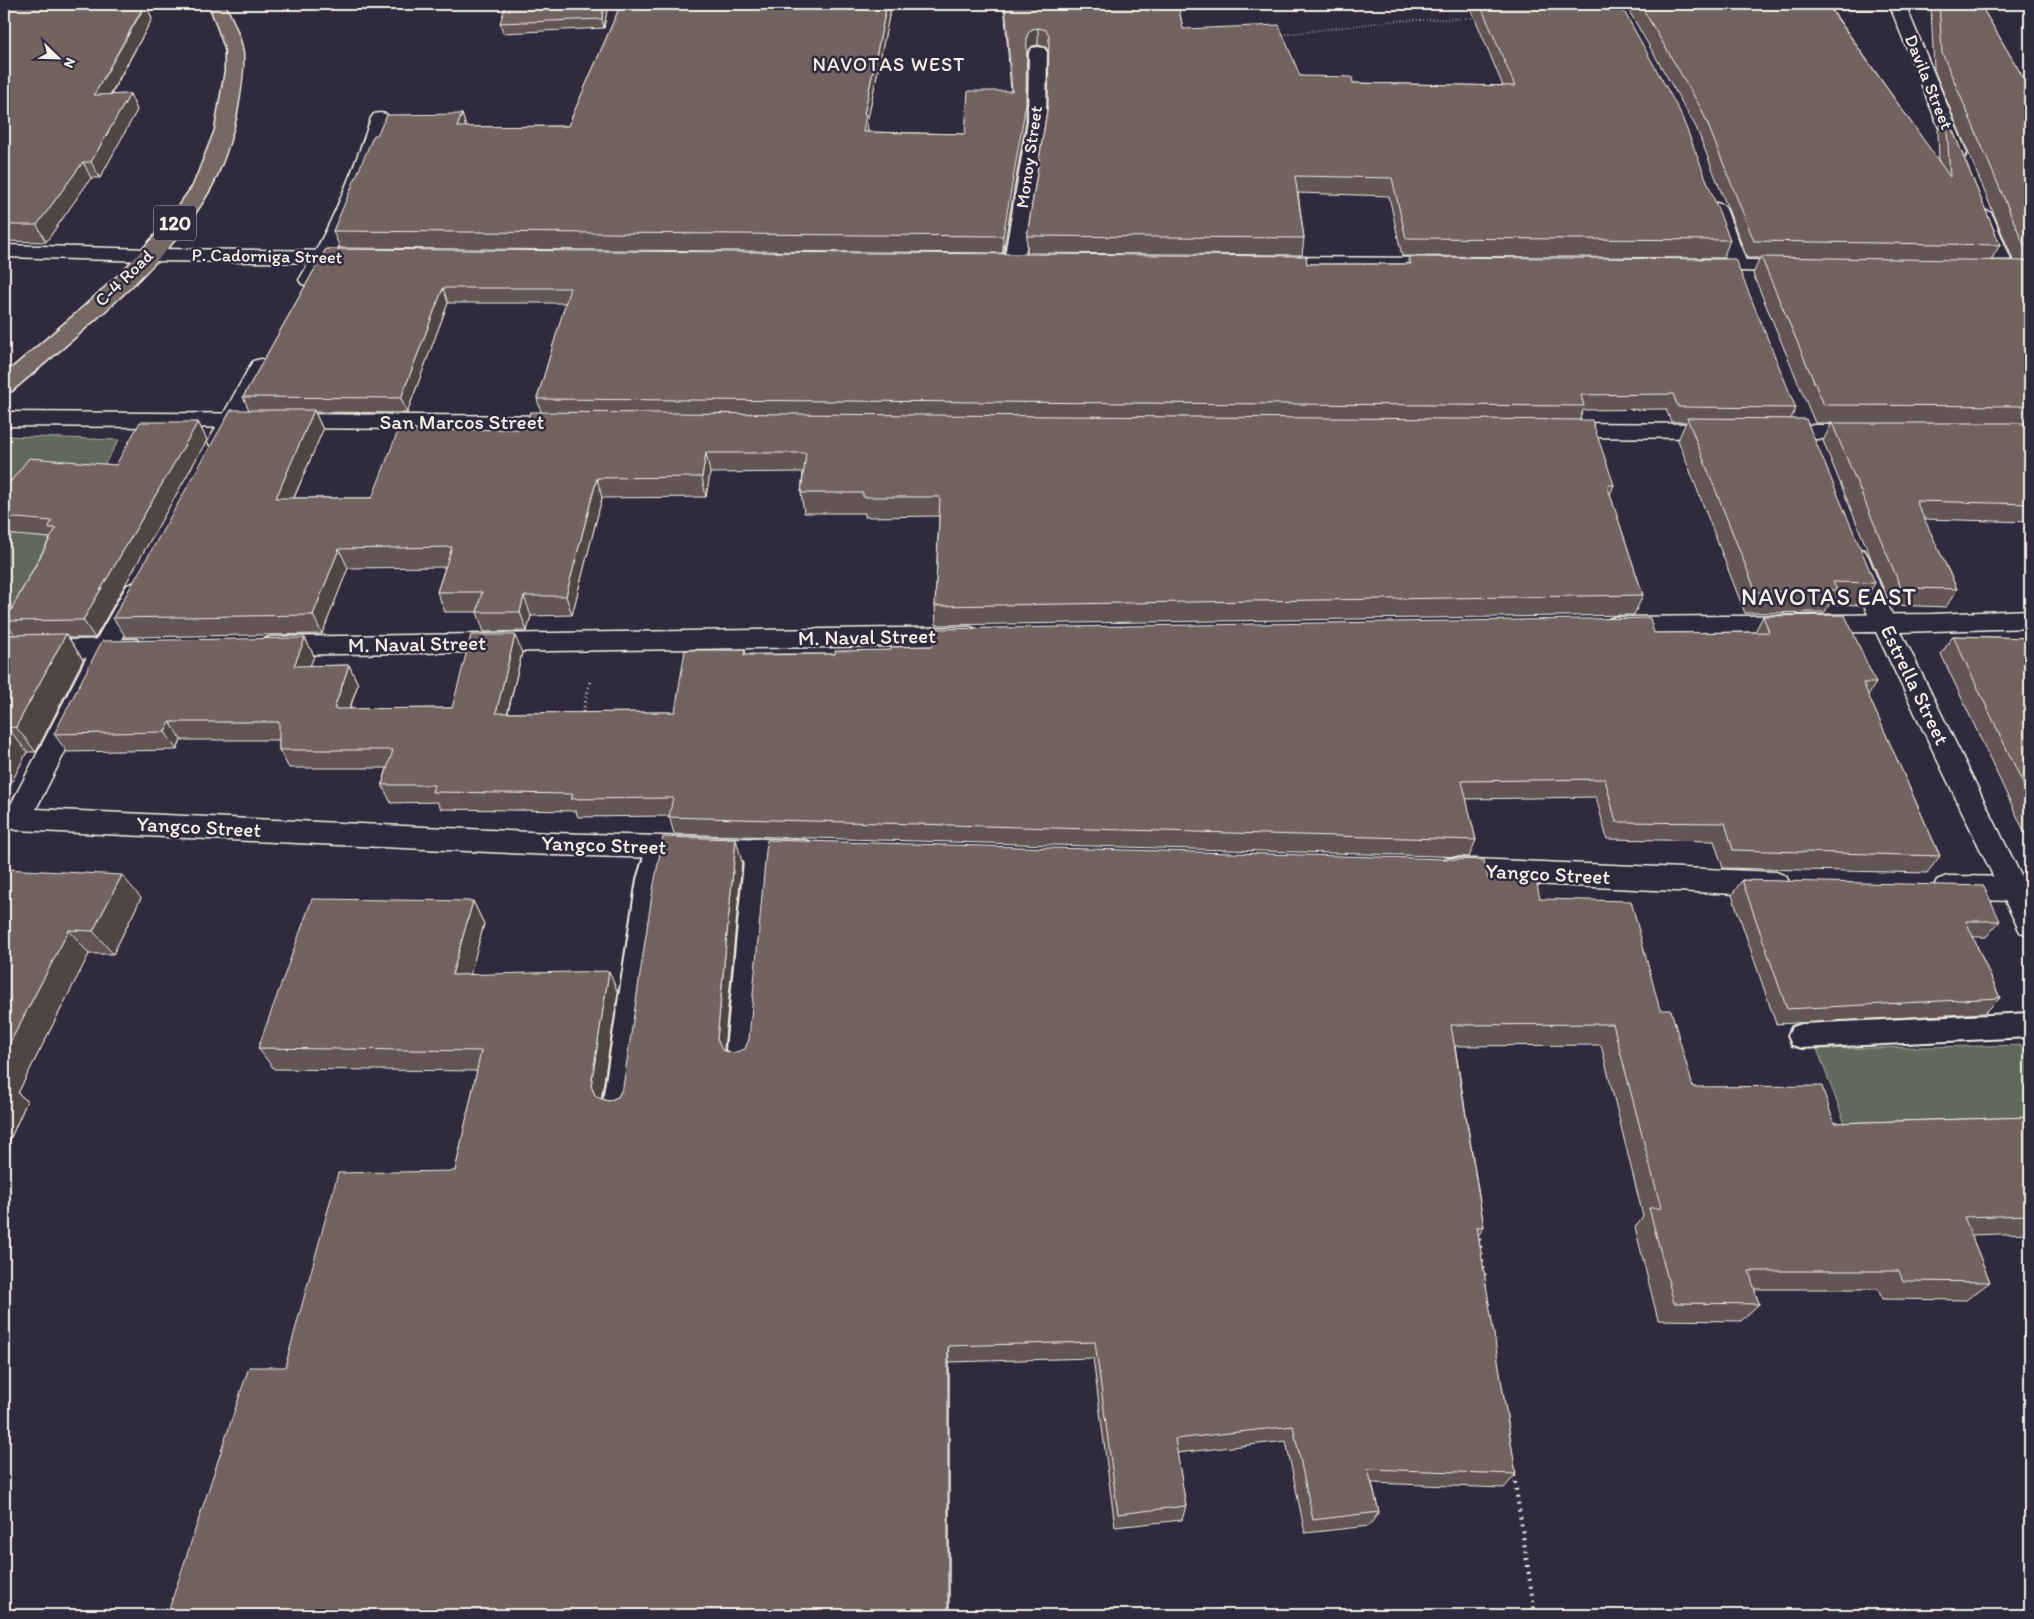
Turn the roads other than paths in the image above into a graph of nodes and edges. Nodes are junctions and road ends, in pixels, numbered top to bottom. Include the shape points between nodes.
1 (217, 4) edge
2 (1897, 4) edge
3 (1038, 52) edge
4 (380, 118) dead end
5 (1964, 169) edge
6 (1710, 192) edge
7 (1975, 197) edge
8 (4, 251) edge
9 (150, 255) junction
10 (323, 257) junction
11 (382, 257) edge
12 (1034, 261) edge
13 (1252, 262) edge
14 (1460, 264) edge
15 (1688, 265) edge
16 (1817, 267) edge
17 (2004, 271) edge
18 (1741, 275) junction
19 (298, 300) edge
20 (269, 352) edge
21 (4, 386) edge
22 (4, 419) edge
23 (230, 421) junction
24 (589, 423) edge
25 (1536, 430) edge
26 (1884, 432) edge
27 (207, 463) edge
28 (1850, 540) edge
29 (146, 573) edge
30 (2030, 619) edge
31 (1883, 622) junction
32 (1594, 626) edge
33 (997, 635) edge
34 (242, 647) edge
35 (153, 648) edge
36 (104, 649) junction
37 (4, 650) edge
38 (658, 847) junction
39 (758, 850) junction
40 (828, 852) edge
41 (1424, 868) edge
42 (1801, 885) edge
43 (1918, 887) edge
44 (2022, 889) edge
45 (2030, 923) edge
46 (2030, 1026) edge
47 (1802, 1036) dead end
48 (739, 1060) edge
49 (616, 1107) edge

1 - 9 highway, C-4 Road / 120 via 234,52 230,100 218,152 194,200
2 - 5 street, Davila Street
3 - 12 street, Monoy Street via 1037,120 1004,261
4 - 10 street via 363,169
6 - 18 street
7 - 17 street
8 - 9 street, P. Cadorniga Street
9 - 10 street, P. Cadorniga Street
9 - 21 highway, C-4 Road / 120
10 - 11 street, P. Cadorniga Street
10 - 19 street
13 - 14 street
15 - 18 street
16 - 18 street
20 - 23 street
22 - 23 street, San Marcos Street
23 - 24 street, San Marcos Street
23 - 27 street
25 - 26 street
28 - 31 street, Estrella Street
29 - 36 street
30 - 31 street
31 - 32 street
31 - 44 street, Estrella Street
33 - 34 street, M. Naval Street
35 - 36 street
36 - 37 street
36 - 38 street, Yangco Street via 17,818
38 - 39 street, Yangco Street
38 - 49 lane via 650,879
39 - 40 street, Yangco Street
39 - 48 lane
41 - 42 street, Yangco Street
43 - 44 street
44 - 45 street, Estrella Street
46 - 47 lane

